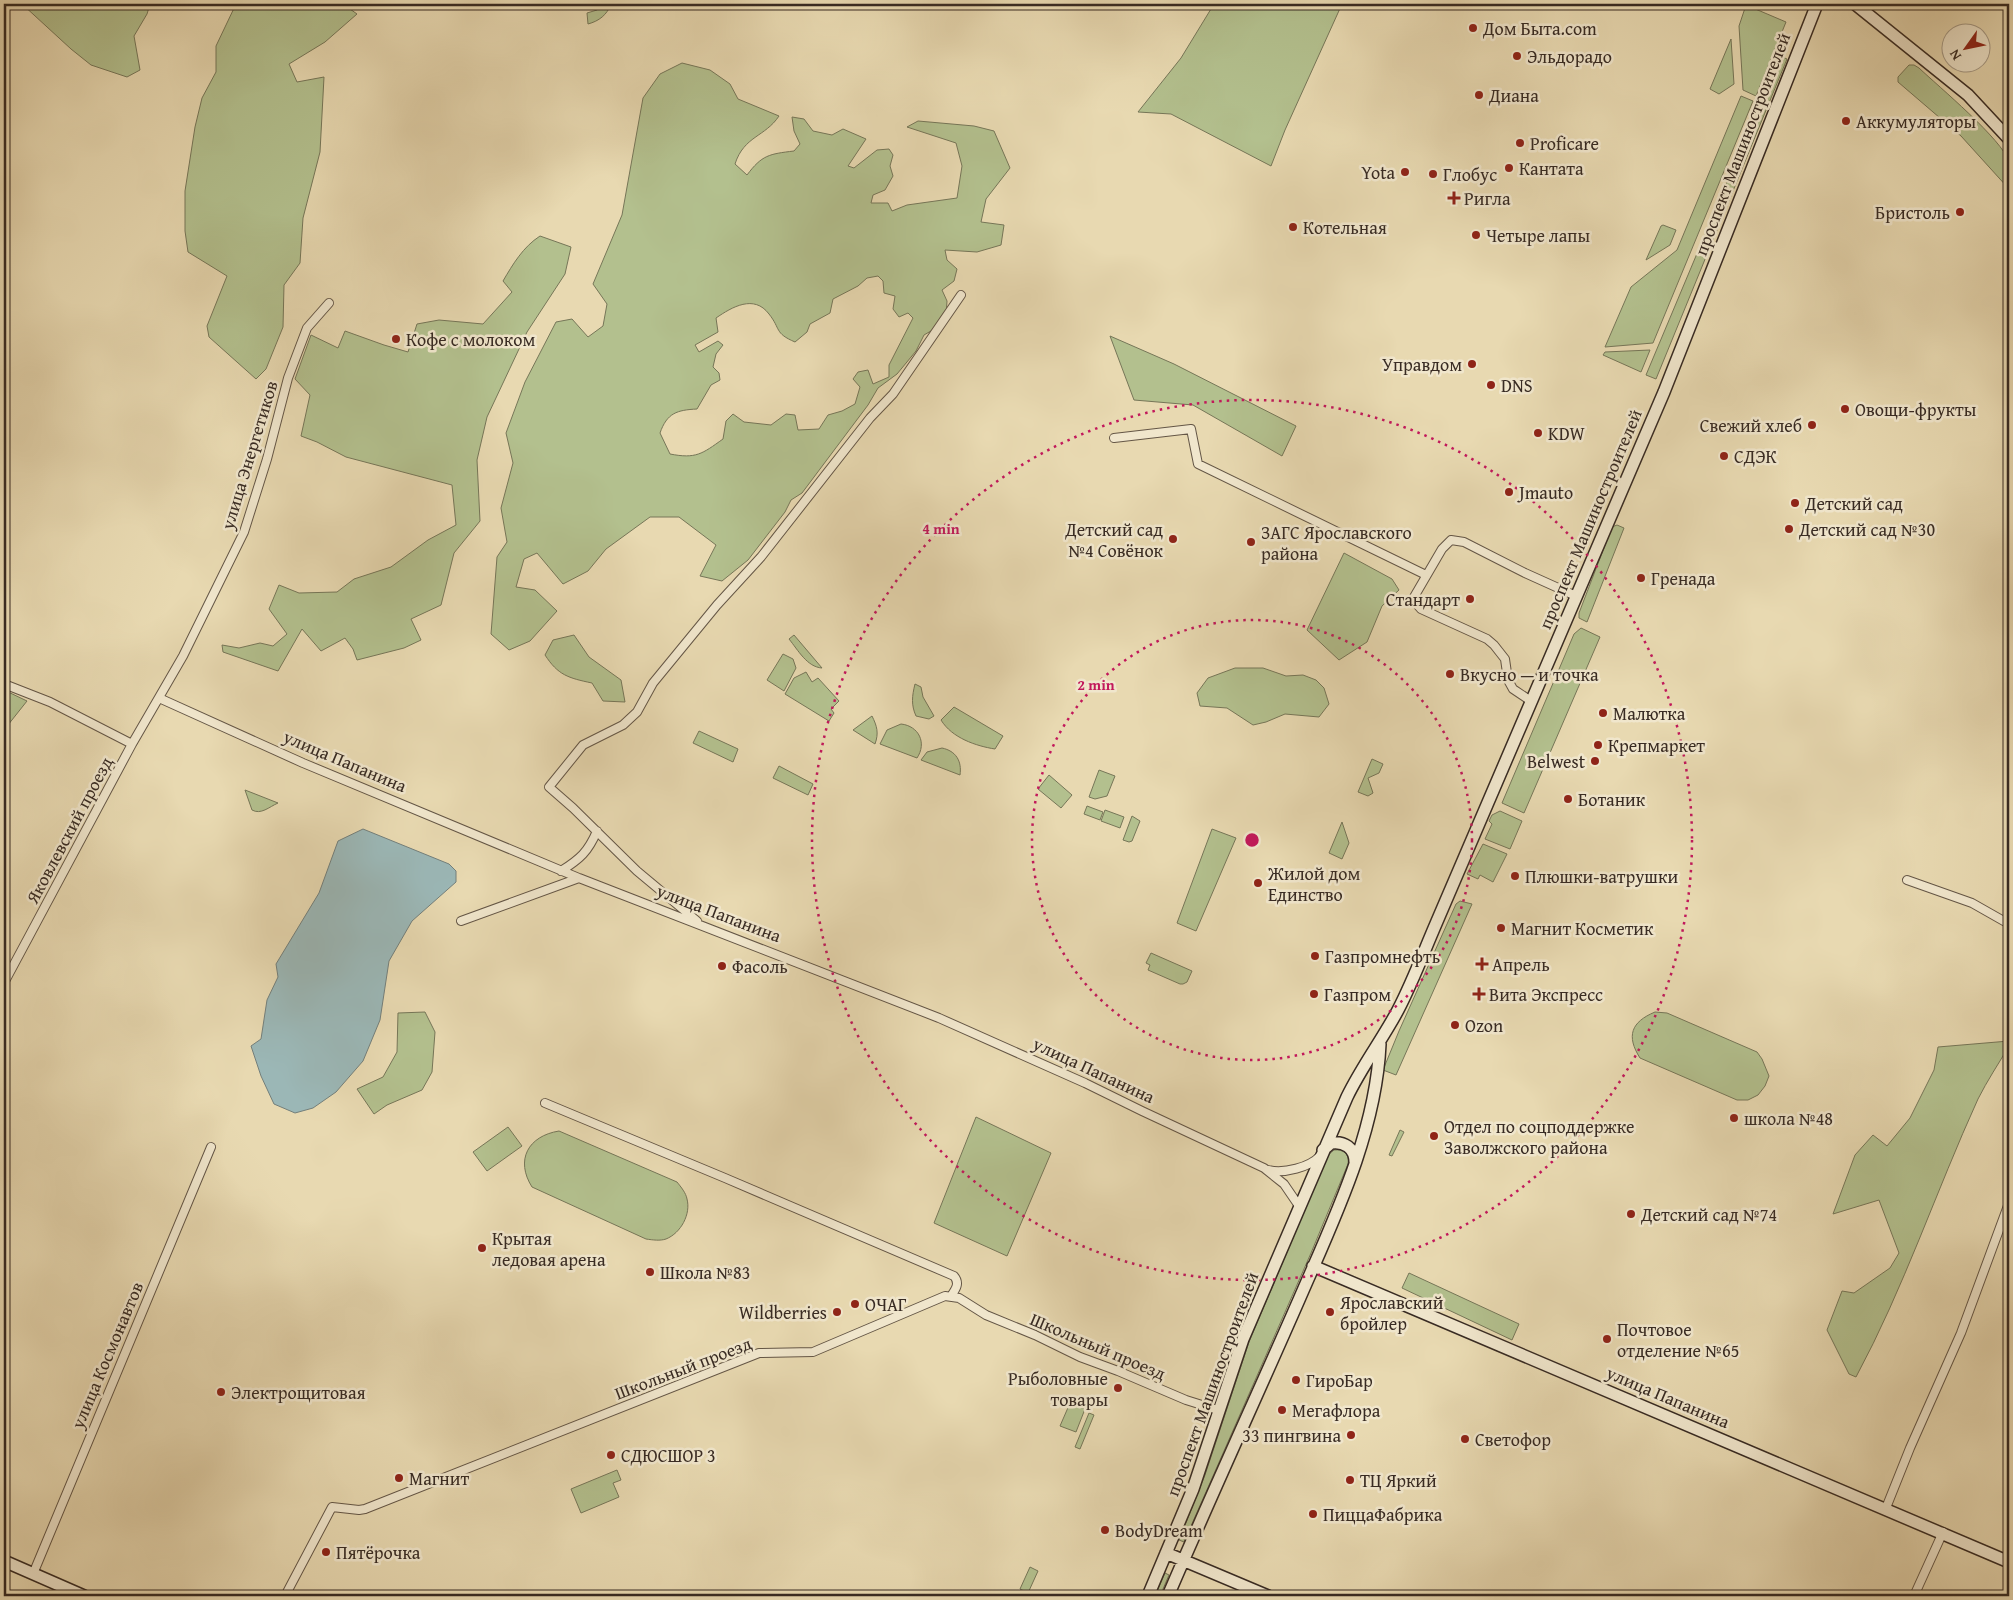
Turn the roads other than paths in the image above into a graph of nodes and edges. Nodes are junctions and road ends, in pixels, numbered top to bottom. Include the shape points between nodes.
1 (1817, 4) edge
2 (1855, 4) edge
3 (2009, 139) edge
4 (961, 295) dead end
5 (329, 303) dead end
6 (1114, 438) dead end
7 (1426, 575) junction
8 (1576, 596) junction
9 (4, 684) edge
10 (159, 698) junction
11 (1531, 700) junction
12 (132, 744) junction
13 (597, 832) junction
14 (561, 871) junction
15 (579, 878) junction
16 (1906, 880) dead end
17 (462, 921) dead end
18 (2009, 924) edge
19 (702, 925) junction
20 (4, 983) edge
21 (1380, 1042) junction
22 (545, 1103) dead end
23 (211, 1147) dead end
24 (1321, 1155) junction
25 (1354, 1166) junction
26 (1264, 1168) junction
27 (2009, 1204) edge
28 (1299, 1206) junction
29 (1313, 1266) junction
30 (951, 1296) junction
31 (1218, 1410) junction
32 (1199, 1473) junction
33 (1217, 1483) junction
34 (1886, 1508) junction
35 (1943, 1532) junction
36 (1166, 1553) junction
37 (1184, 1560) junction
38 (4, 1561) edge
39 (2009, 1562) edge
40 (33, 1574) junction
41 (84, 1596) edge
42 (285, 1596) edge
43 (1148, 1596) edge
44 (1168, 1596) edge
45 (1268, 1596) edge
46 (1914, 1596) edge

1 - 8 street, проспект Машиностроителей via 1664,392
2 - 3 street via 1968,95
4 - 13 street via 892,394 761,557 653,683 636,712 623,725 583,745 549,787
5 - 10 street, улица Энергетиков via 307,328 288,378 268,459 244,532 201,622
6 - 7 street via 1191,429 1198,464
7 - 8 street via 1451,540 1464,542
7 - 11 street via 1414,597 1417,605 1487,639 1505,659 1508,680 1513,689
8 - 11 street, проспект Машиностроителей
9 - 12 street via 50,702
10 - 12 street, улица Энергетиков
10 - 14 street, улица Папанина via 303,764
11 - 21 street, проспект Машиностроителей via 1399,1009
12 - 20 street, Яковлевский проезд
13 - 14 street via 581,858
13 - 19 street via 637,871
14 - 15 street, улица Папанина
15 - 17 street
15 - 19 street, улица Папанина
16 - 18 street via 1972,903
19 - 26 street, улица Папанина via 939,1018
21 - 24 street, проспект Машиностроителей via 1360,1071
21 - 25 street, проспект Машиностроителей via 1376,1084
22 - 30 street via 954,1276 957,1284
23 - 40 street, улица Космонавтов
24 - 25 street via 1331,1144 1345,1144 1355,1155
24 - 26 street, улица Папанина via 1305,1165 1277,1171
24 - 28 street, проспект Машиностроителей
25 - 29 street, проспект Машиностроителей
26 - 28 street, улица Папанина via 1284,1184
27 - 34 street via 1961,1333
28 - 31 street, проспект Машиностроителей via 1243,1339
29 - 33 street, проспект Машиностроителей
29 - 34 street, улица Папанина
30 - 31 street, Школьный проезд via 1080,1357
30 - 42 street, Школьный проезд via 813,1352 760,1353 365,1509 332,1507
31 - 32 street, проспект Машиностроителей
32 - 33 street
32 - 36 street, проспект Машиностроителей
33 - 37 street, проспект Машиностроителей
34 - 35 street, улица Папанина
35 - 39 street, улица Папанина
35 - 46 street
36 - 37 street
36 - 43 street, проспект Машиностроителей
37 - 44 street, проспект Машиностроителей
37 - 45 street
38 - 40 street
40 - 41 street

